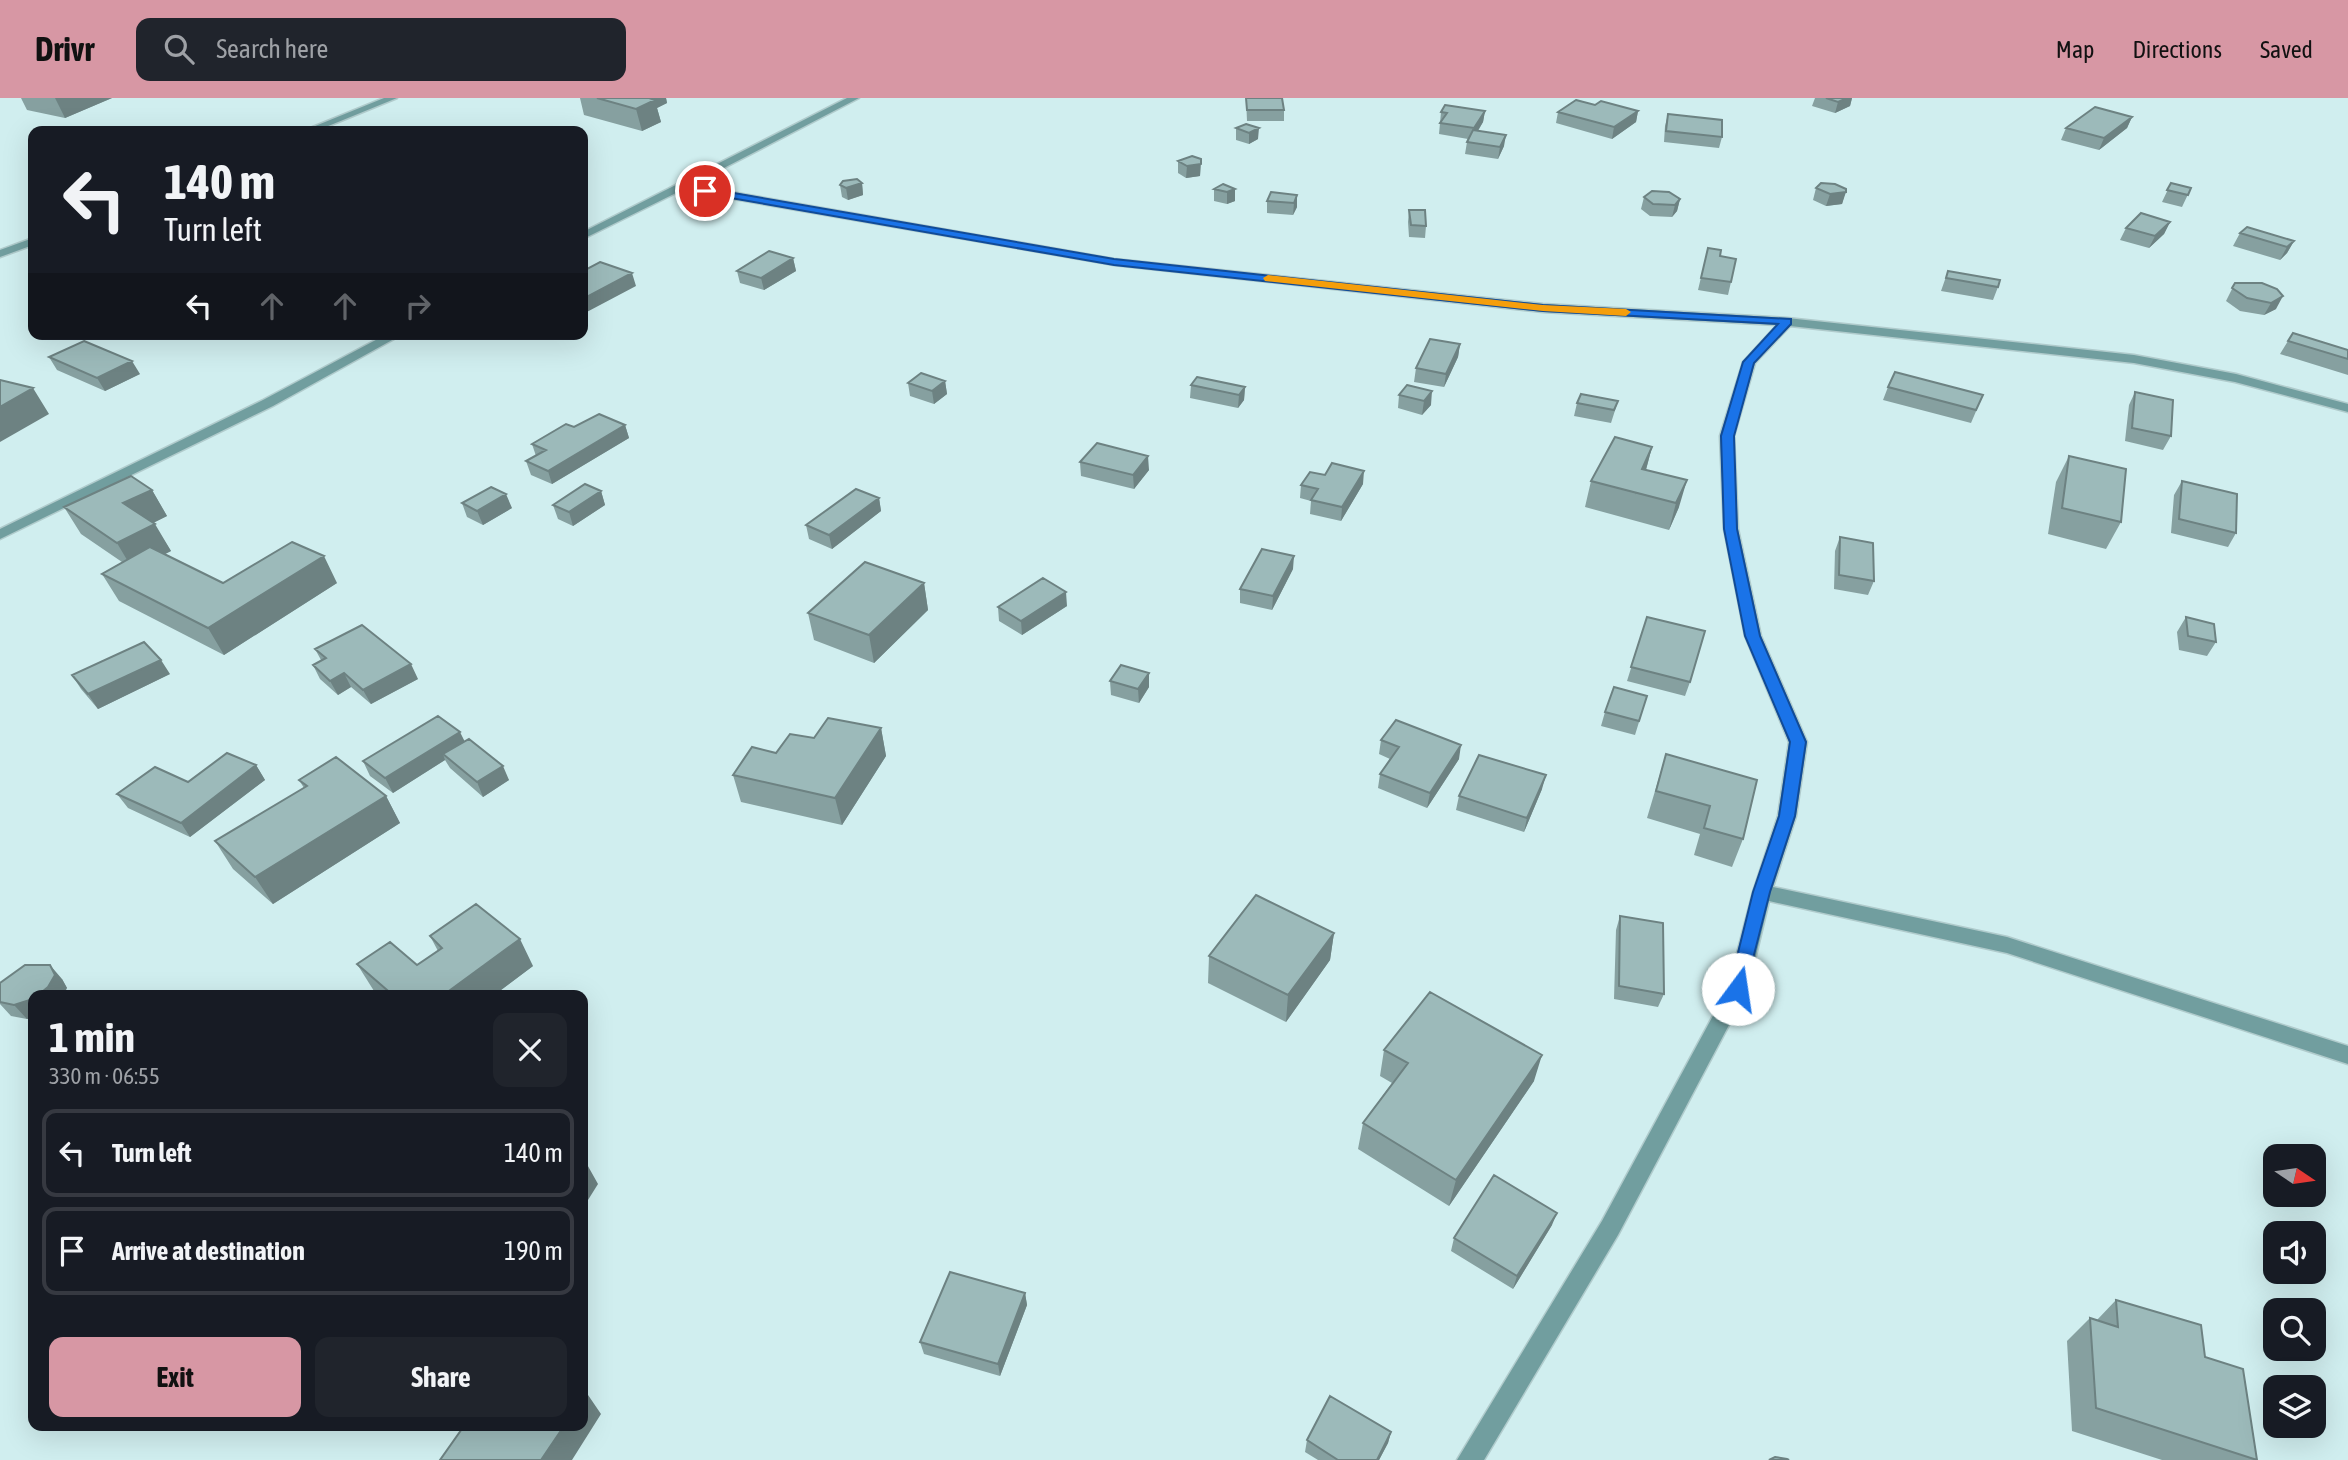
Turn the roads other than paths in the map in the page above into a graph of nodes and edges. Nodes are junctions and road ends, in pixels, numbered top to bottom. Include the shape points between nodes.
1 (392, 98) edge
2 (854, 98) edge
3 (322, 126) edge
4 (678, 186) junction
5 (588, 233) edge
6 (28, 243) edge
7 (0, 254) edge
8 (1787, 321) junction
9 (386, 340) edge
10 (2348, 408) edge
11 (0, 535) edge
12 (1762, 892) junction
13 (2348, 1055) edge
14 (1470, 1460) edge

1 - 3 street
2 - 4 street
4 - 5 street
4 - 8 street via 1114,262 1543,308
6 - 7 street
8 - 10 street via 2134,359 2236,378
8 - 12 street via 1749,362 1727,436 1731,529 1752,636 1798,742 1787,816
9 - 11 street
12 - 13 street via 2007,945
12 - 14 street via 1738,989 1610,1228

